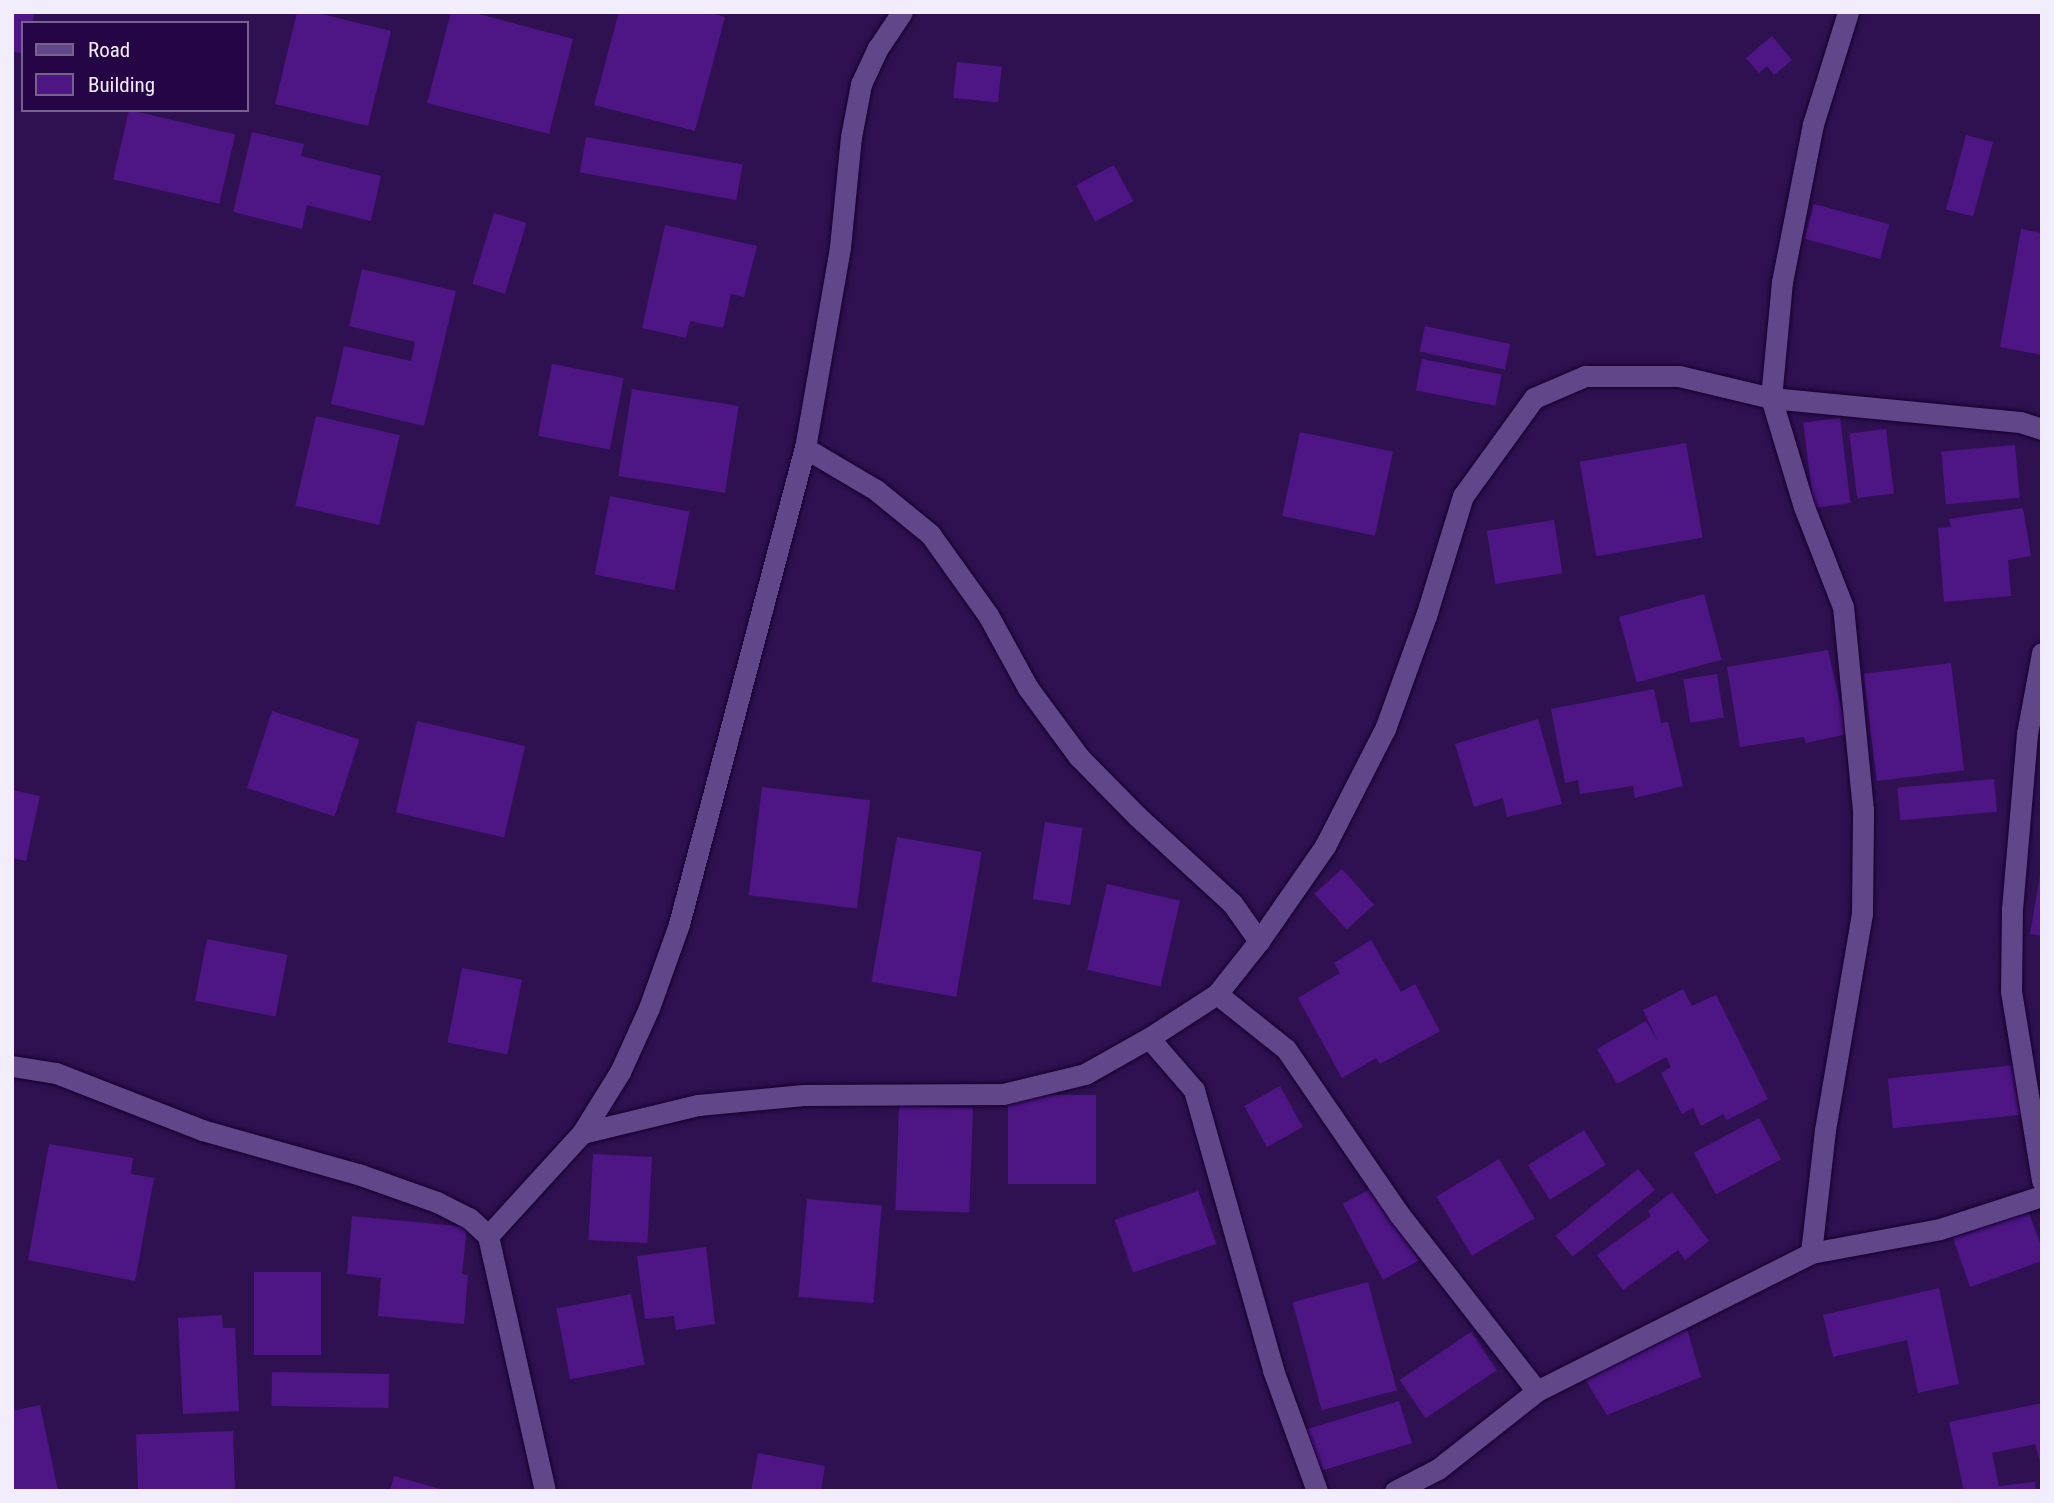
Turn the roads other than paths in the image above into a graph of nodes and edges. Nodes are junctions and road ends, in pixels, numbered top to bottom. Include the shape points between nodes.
1 (902, 12) edge
2 (1848, 12) edge
3 (1771, 398) junction
4 (2042, 429) edge
5 (804, 449) junction
6 (2042, 653) edge
7 (1259, 941) junction
8 (1217, 994) junction
9 (1150, 1038) junction
10 (12, 1066) edge
11 (582, 1133) junction
12 (2042, 1180) edge
13 (2042, 1196) edge
14 (488, 1236) junction
15 (1811, 1253) junction
16 (1537, 1391) junction
17 (545, 1491) edge
18 (1317, 1491) edge
19 (1395, 1491) edge

1 - 5 street via 861,84 840,247
2 - 3 street via 1810,137 1782,282
3 - 4 street via 2007,421
3 - 7 street via 1679,376 1585,376 1534,398 1463,496 1385,729 1325,846
3 - 15 street via 1804,507 1843,607 1863,810 1862,914 1825,1130
5 - 7 street via 876,490 930,534 988,615 1028,688 1079,757 1232,903
5 - 11 street via 680,924 626,1059
6 - 12 street via 2027,734 2012,909 2011,991
7 - 8 street
8 - 9 street
8 - 16 street via 1286,1049 1399,1214
9 - 11 street via 1085,1074 1003,1094 804,1094 698,1105
9 - 18 street via 1194,1090 1273,1370
10 - 14 street via 55,1073 202,1130 358,1174 437,1202 469,1217
11 - 14 street
13 - 15 street via 1940,1229
14 - 17 street
15 - 16 street
16 - 19 street via 1438,1469

